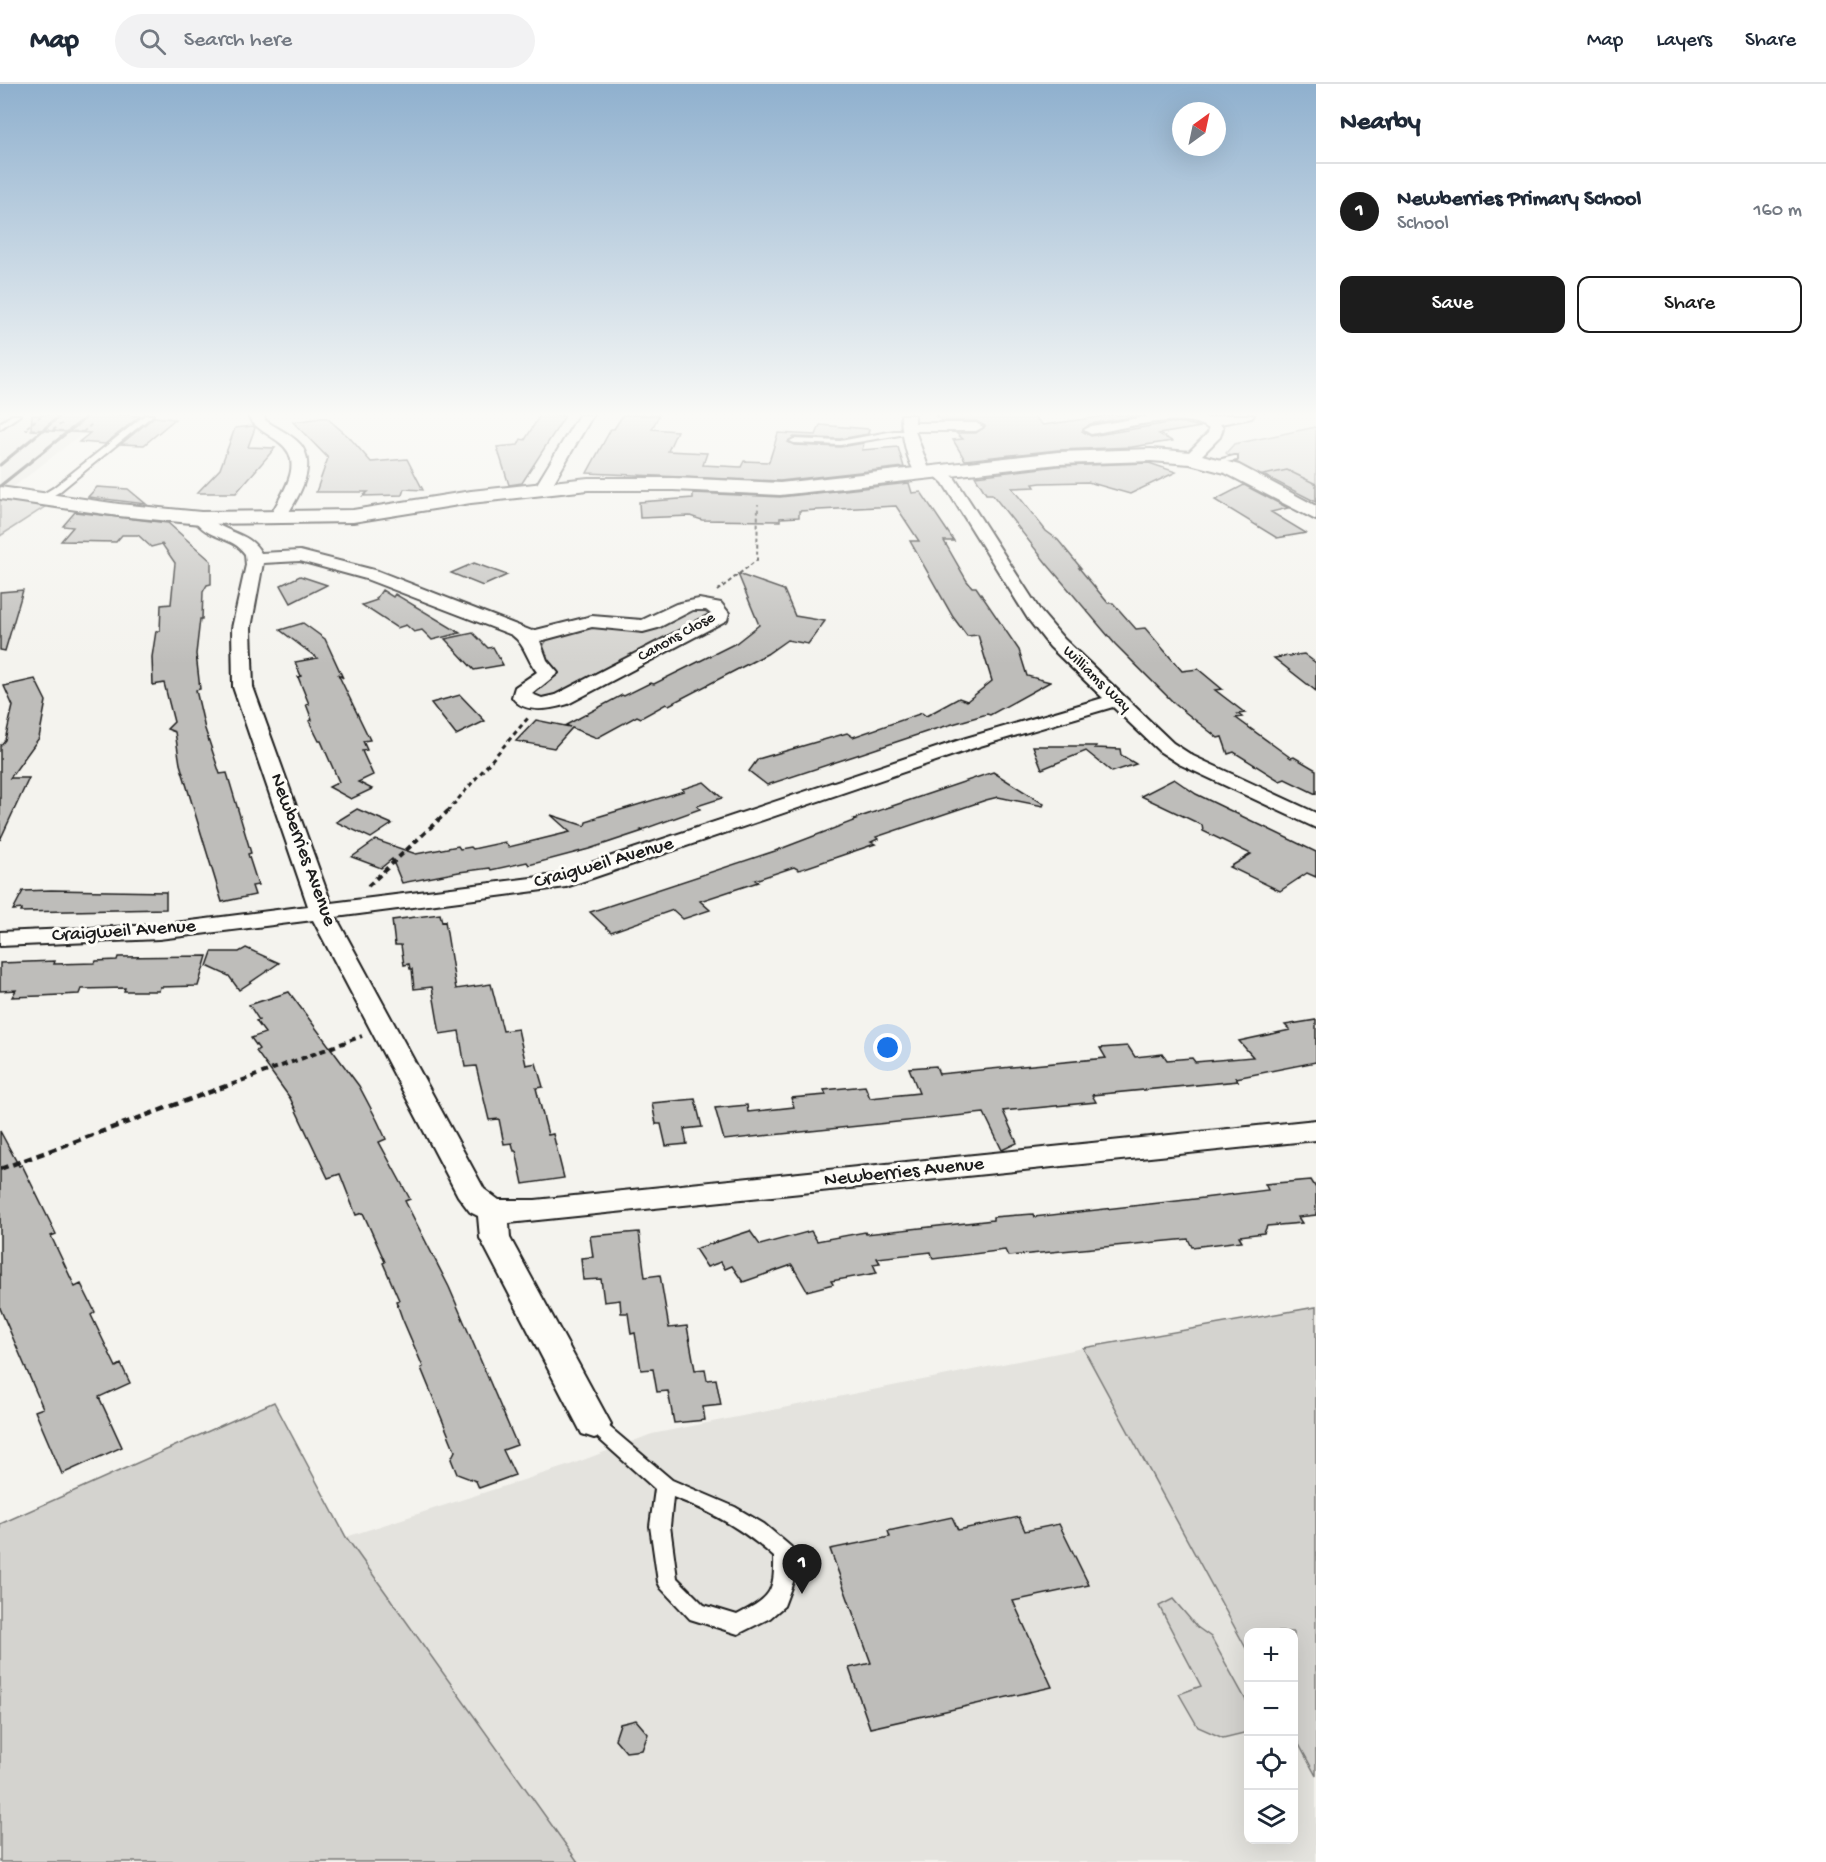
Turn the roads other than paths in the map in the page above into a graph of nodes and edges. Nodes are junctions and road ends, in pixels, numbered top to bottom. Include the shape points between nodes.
1 (34, 498) edge
2 (287, 498) edge
3 (479, 498) edge
4 (960, 498) edge
5 (1286, 498) edge
6 (41, 499) joint
7 (1316, 514) edge
8 (201, 518) junction
9 (277, 518) junction
10 (255, 558) junction
11 (529, 638) junction
12 (1117, 700) junction
13 (1316, 821) edge
14 (321, 913) junction
15 (0, 939) edge
16 (1316, 1130) edge
17 (493, 1210) junction
18 (594, 1424) joint
19 (665, 1486) junction

1 - 6 street
2 - 9 street
3 - 9 street via 353,516
4 - 12 street, Williams Way via 1034,615
5 - 7 street
6 - 8 street
8 - 9 street
8 - 10 street via 209,528 250,548
10 - 11 street via 300,556 372,575
10 - 14 street, Newberries Avenue via 246,598 240,667 243,687
11 - 11 street, Canons Close via 583,623 643,626 684,606 704,604 715,607 721,616 561,700 540,704 522,697 522,691 548,673 538,661
12 - 13 street, Williams Way via 1166,747 1186,760
12 - 14 street, Craigweil Avenue via 973,742 558,882
14 - 15 street, Craigweil Avenue via 159,932
14 - 17 street, Newberries Avenue via 473,1196
16 - 17 street, Newberries Avenue via 535,1211
17 - 18 street via 495,1238
18 - 19 lane
19 - 19 lane via 660,1526 668,1582 697,1612 738,1625 773,1606 785,1581 784,1553 764,1534 708,1500

